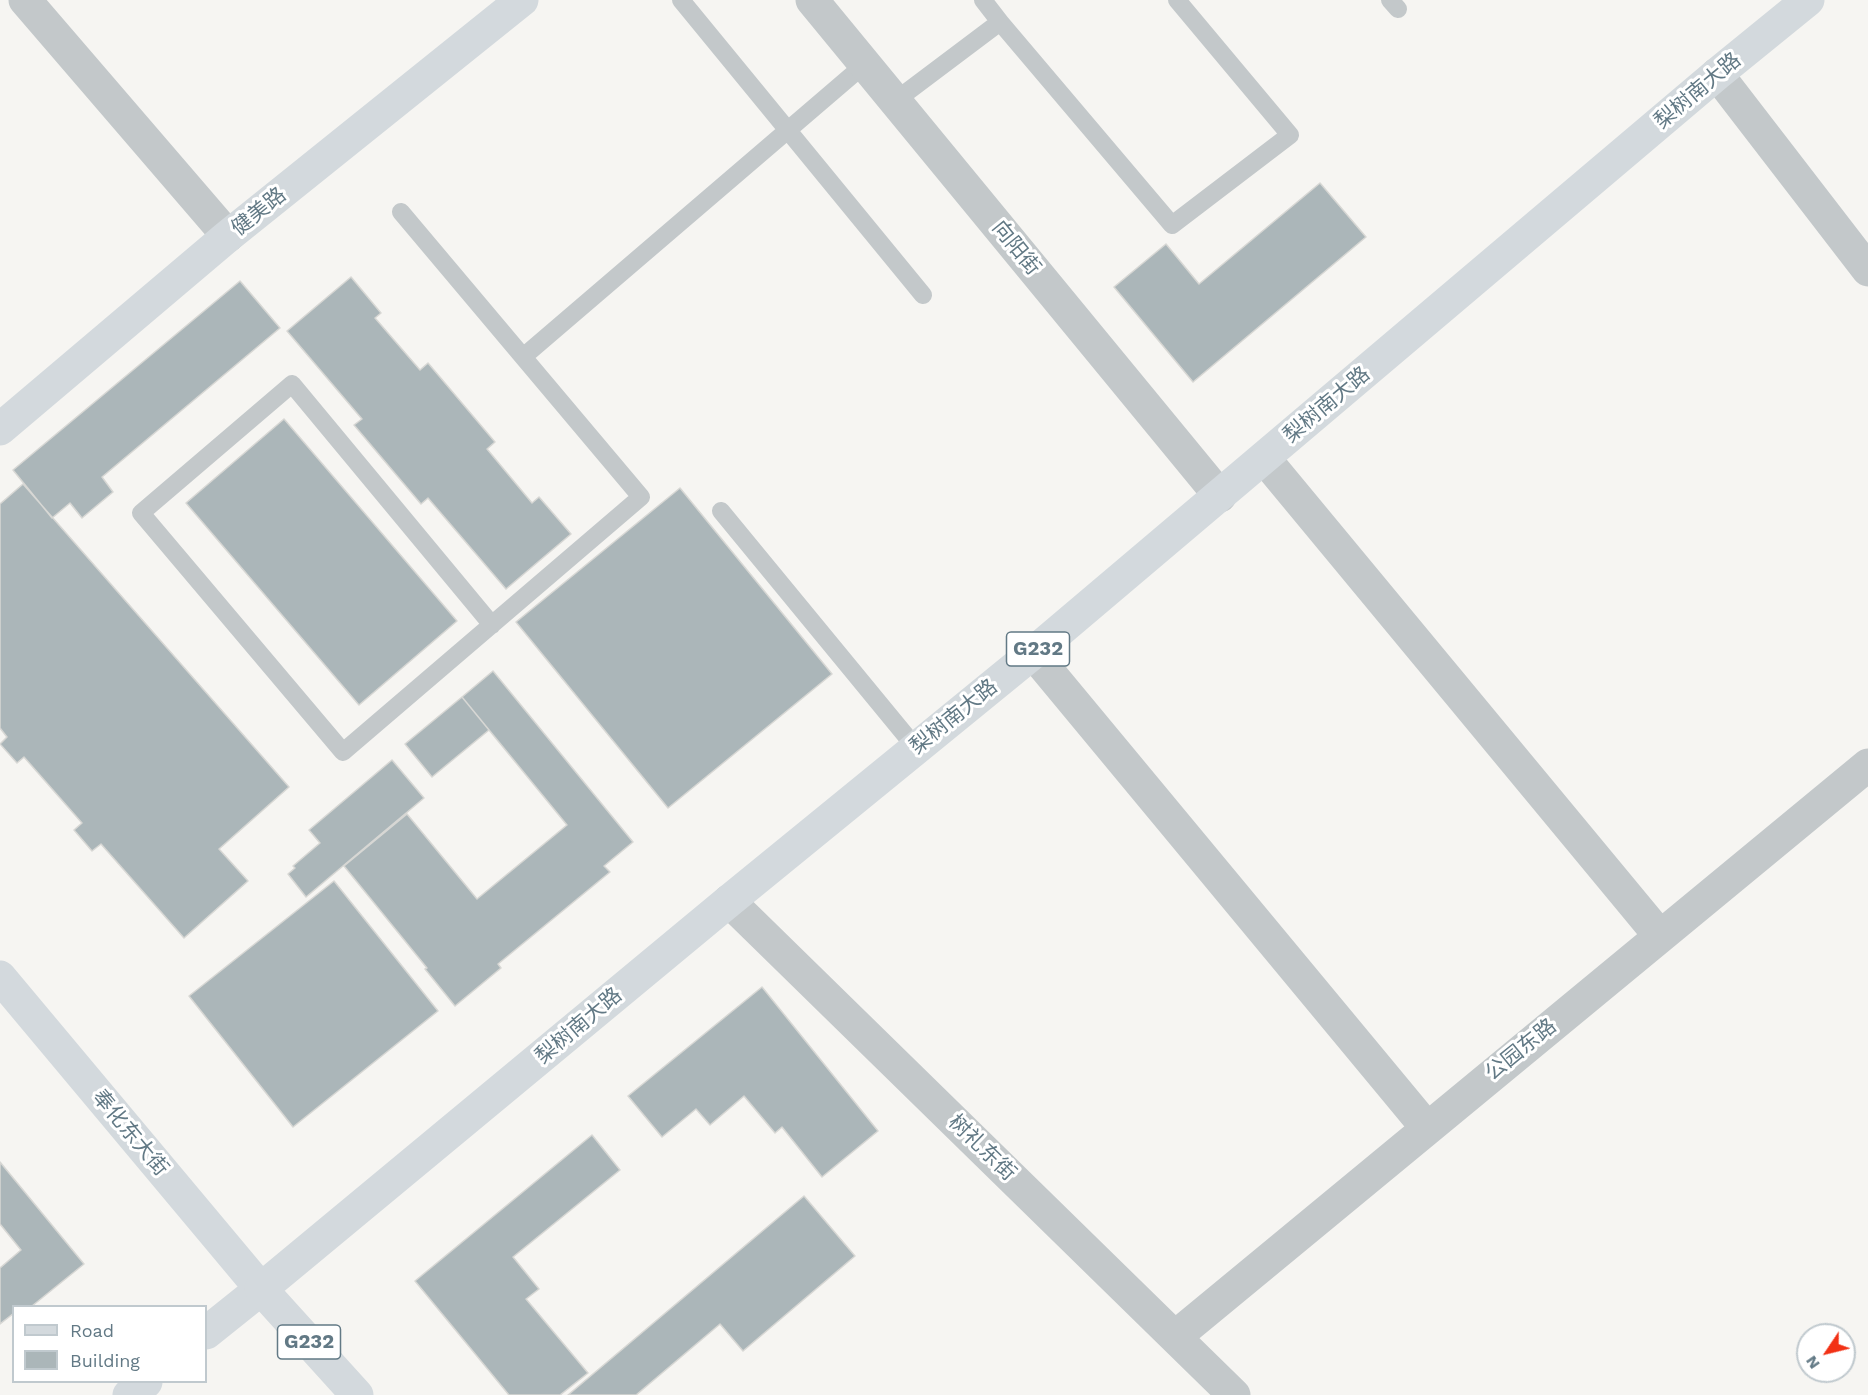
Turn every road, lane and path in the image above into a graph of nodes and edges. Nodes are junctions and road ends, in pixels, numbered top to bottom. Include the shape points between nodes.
1 (25, 0) edge
2 (522, 0) edge
3 (681, 0) edge
4 (812, 0) edge
5 (983, 0) edge
6 (1177, 0) edge
7 (1808, 0) edge
8 (1000, 22) junction
9 (865, 64) junction
10 (1717, 74) junction
11 (895, 101) junction
12 (788, 131) junction
13 (401, 212) dead end
14 (228, 236) junction
15 (1868, 270) edge
16 (923, 295) dead end
17 (523, 357) junction
18 (0, 429) edge
19 (1264, 458) junction
20 (1220, 496) junction
21 (721, 511) dead end
22 (492, 624) junction
23 (1033, 653) junction
24 (916, 748) junction
25 (1868, 765) edge
26 (729, 901) junction
27 (1660, 936) junction
28 (0, 978) edge
29 (1427, 1128) junction
30 (261, 1289) junction
31 (207, 1333) edge
32 (1175, 1337) junction
33 (145, 1383) edge
34 (129, 1395) edge
35 (357, 1395) edge
36 (1234, 1395) edge

1 - 14 street
2 - 14 main road, 健美路
3 - 12 lane
4 - 9 street, 向阳街
5 - 8 lane
6 - 8 lane via 1290,135 1172,225
7 - 10 main road, 梨树南大路 / G232
8 - 11 lane
9 - 11 street, 向阳街
9 - 12 lane
10 - 15 street
10 - 19 main road, 梨树南大路 / G232
11 - 20 street, 向阳街
12 - 16 lane
12 - 17 lane
13 - 17 lane
14 - 18 main road, 健美路
17 - 22 lane via 641,497
19 - 20 main road, 梨树南大路 / G232
19 - 27 street
20 - 23 main road, 梨树南大路 / G232
21 - 24 lane
22 - 22 lane via 292,384 141,513 343,752
23 - 24 main road, 梨树南大路 / G232
23 - 29 street
24 - 26 main road, 梨树南大路 / G232
25 - 27 street, 公园东路
26 - 30 main road, 梨树南大路 / G232
26 - 32 street, 树礼东街
27 - 29 street, 公园东路
28 - 30 main road, 奉化东大街
29 - 32 street, 公园东路
30 - 31 main road, 梨树南大路
30 - 35 main road, G232
32 - 36 street, 树礼东街
33 - 34 main road

